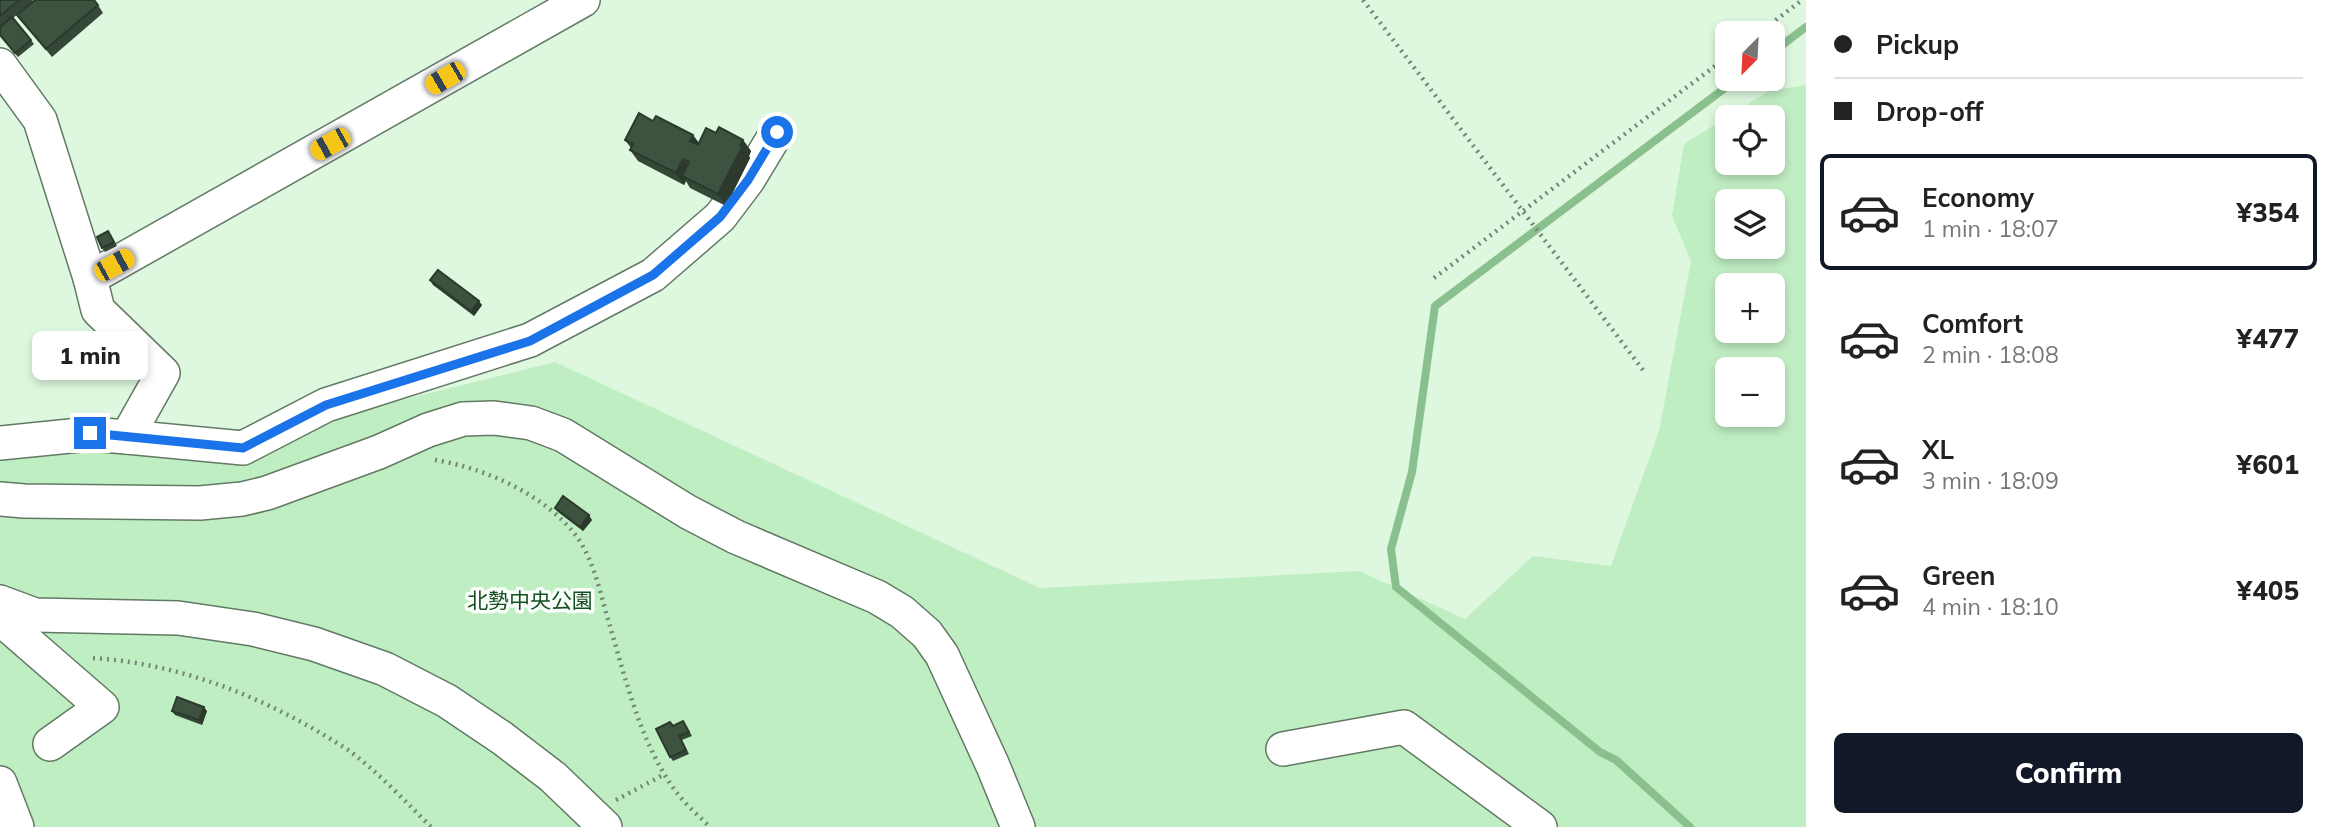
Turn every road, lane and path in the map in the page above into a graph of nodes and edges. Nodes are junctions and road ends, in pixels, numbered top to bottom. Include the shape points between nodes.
1 (583, 0) edge
2 (1363, 0) edge
3 (1802, 0) edge
4 (1775, 21) edge
5 (0, 65) edge
6 (1715, 66) edge
7 (777, 132) dead end
8 (1523, 212) junction
9 (90, 278) junction
10 (1434, 278) dead end
11 (1646, 374) dead end
12 (127, 437) junction
13 (0, 443) edge
14 (433, 460) dead end
15 (0, 499) edge
16 (0, 604) edge
17 (43, 655) junction
18 (50, 744) dead end
19 (1283, 749) dead end
20 (665, 774) junction
21 (0, 783) edge
22 (598, 820) edge
23 (17, 827) edge
24 (431, 827) edge
25 (710, 827) edge
26 (1018, 827) edge
27 (1540, 827) edge

1 - 9 street
2 - 8 path
3 - 4 path
5 - 9 street via 40,120
6 - 8 path
7 - 12 street via 720,217 653,275 530,341 326,405 243,448
8 - 10 path
8 - 11 path
9 - 12 street via 98,310 163,373
12 - 13 street via 90,433
14 - 20 path via 507,482 549,508 577,538 595,574 630,697
15 - 26 street via 200,503 242,499 463,419 531,423 564,435 736,537 902,612 927,634 942,656
16 - 17 street via 3,621
16 - 22 street via 35,615 178,618 253,629 385,669 502,737
17 - 18 street via 102,707
17 - 24 path via 125,660 225,685 350,752
19 - 27 street via 1404,727
20 - 22 path
20 - 25 path
21 - 23 street

